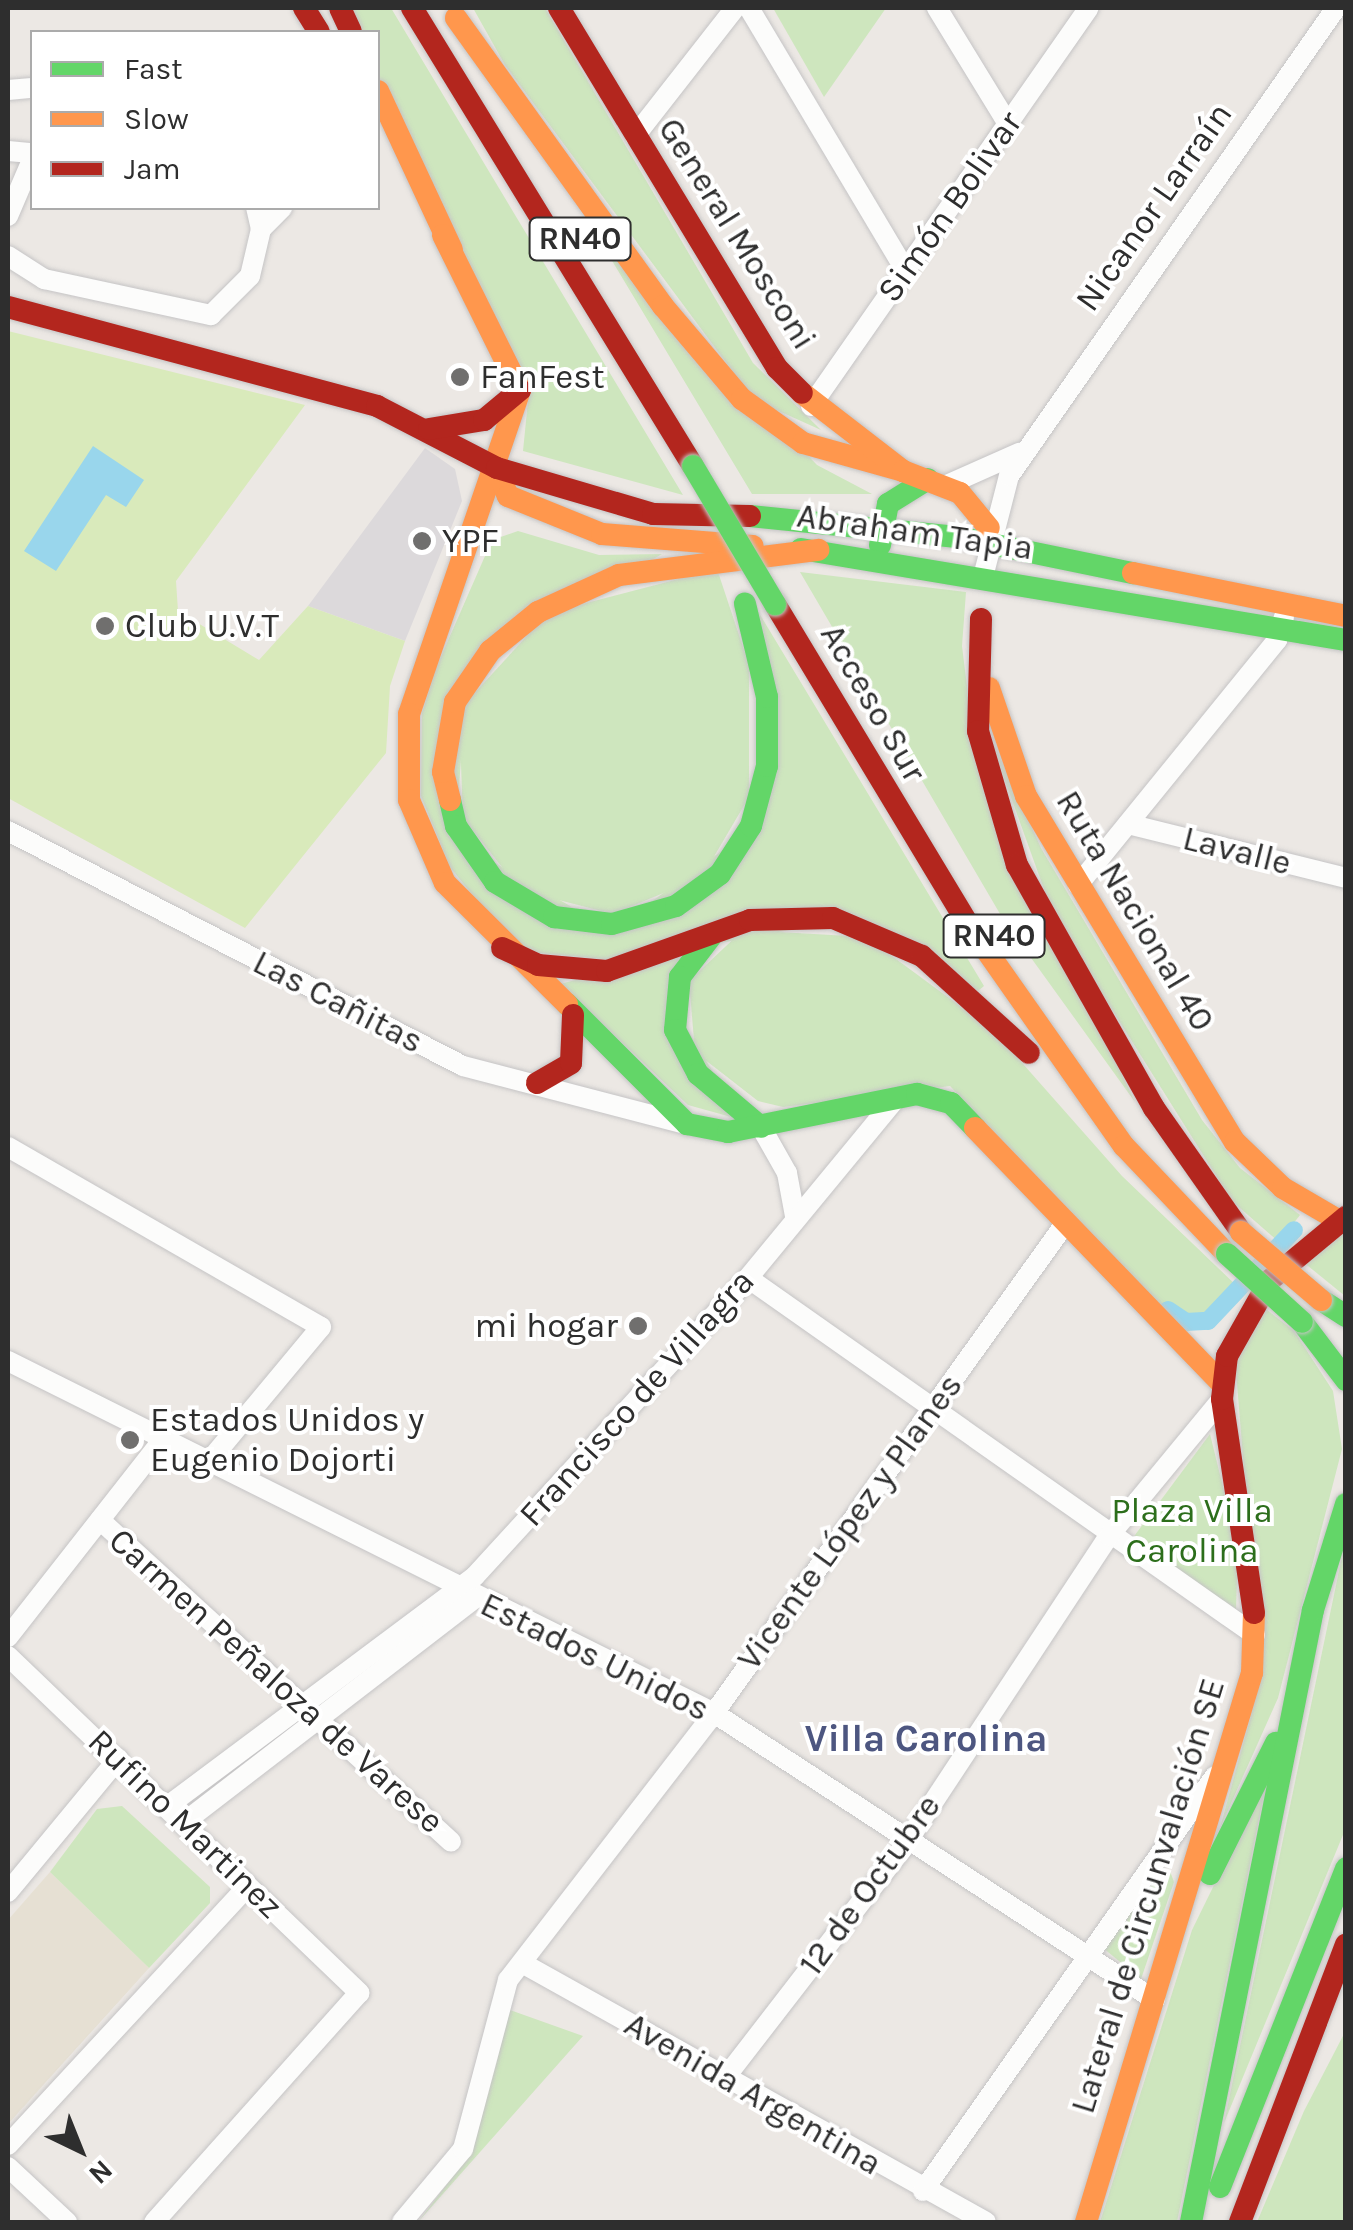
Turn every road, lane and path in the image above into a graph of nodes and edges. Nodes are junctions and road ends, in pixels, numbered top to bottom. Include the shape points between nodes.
1 (304, 8) edge
2 (412, 8) edge
3 (559, 8) edge
4 (735, 8) edge
5 (749, 8) edge
6 (937, 8) edge
7 (1089, 8) edge
8 (1336, 8) edge
9 (454, 13) edge
10 (318, 30) edge
11 (380, 96) edge
12 (1008, 124) junction
13 (380, 133) edge
14 (636, 136) junction
15 (30, 165) edge
16 (256, 210) edge
17 (280, 210) edge
18 (8, 216) edge
19 (261, 229) junction
20 (452, 250) junction
21 (8, 256) edge
22 (906, 270) junction
23 (8, 307) edge
24 (520, 390) junction
25 (811, 406) junction
26 (426, 430) junction
27 (1029, 446) junction
28 (496, 468) junction
29 (703, 472) junction
30 (904, 472) junction
31 (937, 482) junction
32 (508, 496) junction
33 (653, 514) junction
34 (480, 516) junction
35 (882, 529) junction
36 (988, 536) junction
37 (818, 550) junction
38 (878, 558) junction
39 (982, 578) junction
40 (786, 604) junction
41 (1286, 605) junction
42 (1346, 616) edge
43 (981, 619) junction
44 (1280, 628) junction
45 (1346, 640) edge
46 (1128, 824) junction
47 (8, 833) edge
48 (1346, 878) edge
49 (1078, 886) junction
50 (718, 930) junction
51 (502, 948) junction
52 (574, 1015) junction
53 (537, 1083) junction
54 (897, 1097) junction
55 (686, 1124) junction
56 (761, 1127) junction
57 (8, 1147) edge
58 (1146, 1172) junction
59 (795, 1216) junction
60 (1342, 1219) edge
61 (1062, 1228) junction
62 (1242, 1232) junction
63 (748, 1278) junction
64 (1346, 1316) edge
65 (8, 1361) edge
66 (1346, 1380) edge
67 (1222, 1391) junction
68 (936, 1402) junction
69 (160, 1443) junction
70 (207, 1464) junction
71 (1346, 1504) edge
72 (100, 1520) junction
73 (1108, 1536) junction
74 (475, 1576) junction
75 (451, 1589) junction
76 (476, 1598) junction
77 (1255, 1635) junction
78 (1308, 1636) junction
79 (8, 1637) edge
80 (8, 1656) edge
81 (309, 1712) junction
82 (714, 1713) junction
83 (1234, 1750) junction
84 (118, 1759) junction
85 (170, 1805) junction
86 (187, 1820) junction
87 (451, 1842) dead end
88 (905, 1845) junction
89 (1346, 1868) edge
90 (248, 1886) junction
91 (8, 1892) edge
92 (1173, 1944) junction
93 (1346, 1946) edge
94 (1082, 1957) junction
95 (522, 1963) junction
96 (1155, 2000) junction
97 (1346, 2010) edge
98 (725, 2078) junction
99 (8, 2146) edge
100 (8, 2167) edge
101 (923, 2191) junction
102 (67, 2222) edge
103 (154, 2222) edge
104 (402, 2222) edge
105 (986, 2222) edge
106 (1086, 2222) edge
107 (1192, 2222) edge
108 (1208, 2222) edge
109 (1242, 2222) edge

1 - 10 main road
2 - 29 main road, Acceso Sur / RN40
3 - 14 main road, General Mosconi
4 - 14 street
5 - 22 street
6 - 12 street
7 - 12 street, Simón Bolivar
8 - 27 street, Nicanor Larraín
9 - 29 main road, Acceso Sur / RN40
9 - 30 main road via 663,306 742,399 802,443
11 - 20 main road
12 - 22 street, Simón Bolivar
13 - 20 main road
14 - 25 main road, General Mosconi via 756,338
15 - 18 street
16 - 19 street
17 - 19 street
19 - 21 street via 250,276 211,315 44,279
20 - 24 main road
22 - 25 street, Simón Bolivar
23 - 26 main road, Abraham Tapia via 336,393
24 - 26 main road via 484,420
24 - 28 main road
25 - 30 main road, General Mosconi
26 - 28 main road, Abraham Tapia
27 - 31 street, Nicanor Larraín
27 - 36 street, Nicanor Larraín
28 - 32 main road
28 - 33 main road, Abraham Tapia
28 - 34 main road
29 - 37 main road, bridge via 745,604 767,697 766,766 752,826 720,874 666,911 612,924 554,917 495,882 456,826 443,772 456,702 490,650 538,612 620,576
29 - 40 main road, Acceso Sur / RN40
30 - 31 main road, General Mosconi
31 - 35 main road, Nicanor Larraín via 888,504
31 - 36 main road, General Mosconi
32 - 33 main road
32 - 34 main road
32 - 37 main road, Abraham Tapia via 602,534
33 - 35 main road, Abraham Tapia
34 - 51 main road via 414,690 406,776 432,864
35 - 36 main road, Abraham Tapia
35 - 38 main road, Nicanor Larraín
36 - 39 street, Nicanor Larraín
36 - 41 main road, Abraham Tapia
37 - 38 main road, Abraham Tapia
38 - 39 main road, Abraham Tapia
39 - 43 main road, Ruta Nacional 40
39 - 44 main road, Abraham Tapia
40 - 58 main road, Acceso Sur / RN40 via 1020,1010
40 - 62 main road, Acceso Sur / RN40 via 1036,1000 1157,1150
41 - 42 main road, Abraham Tapia
41 - 44 street
43 - 49 main road, Ruta Nacional 40 via 1004,748
43 - 62 main road via 978,730 1017,865 1154,1108
44 - 45 main road, Abraham Tapia
44 - 46 street
46 - 48 street, Lavalle
46 - 49 street
47 - 53 street, Las Cañitas via 463,1066
49 - 60 main road, Ruta Nacional 40 via 1235,1142 1282,1188
50 - 51 main road via 607,971 538,965
50 - 56 main road via 680,977 674,1030 698,1074
50 - 58 main road via 810,915 856,924 922,956
51 - 52 main road
52 - 53 main road via 571,1063
52 - 55 main road
53 - 55 street, Las Cañitas
54 - 56 main road
54 - 59 street, Francisco de Villagra
54 - 61 main road via 951,1103
55 - 56 main road
56 - 59 street via 786,1172
57 - 70 street via 321,1327
58 - 66 main road, Acceso Sur / RN40, bridge via 1302,1322
59 - 63 street, Francisco de Villagra
60 - 67 main road via 1254,1301
61 - 67 main road
61 - 68 street, Vicente López y Planes
62 - 64 main road, Acceso Sur / RN40, bridge
63 - 68 street
63 - 74 street, Francisco de Villagra
65 - 69 street, Estados Unidos
67 - 73 street, 12 de Octubre
67 - 77 main road, Lateral de Circunvalación SE via 1250,1539
68 - 73 street
68 - 82 street, Vicente López y Planes
69 - 70 street, Estados Unidos
69 - 72 street
70 - 75 street, Estados Unidos
71 - 78 main road
72 - 79 street
72 - 81 street, Carmen Peñaloza de Varese
73 - 77 street
73 - 88 street, 12 de Octubre
74 - 75 street, Francisco de Villagra
74 - 76 street
75 - 76 street, Estados Unidos
75 - 81 street, Francisco de Villagra
76 - 81 street, Francisco de Villagra
76 - 82 street, Estados Unidos
77 - 83 main road, Lateral de Circunvalación SE
78 - 92 main road via 1272,1752
78 - 107 main road
80 - 84 street, Rufino Martinez
81 - 85 street, Francisco de Villagra
81 - 86 street, Francisco de Villagra
81 - 87 street, Carmen Peñaloza de Varese
82 - 88 street, Estados Unidos
82 - 95 street, Vicente López y Planes
83 - 92 main road, Lateral de Circunvalación SE
83 - 94 street
84 - 85 street, Rufino Martinez
84 - 91 street
85 - 86 street, Rufino Martinez
86 - 90 street, Rufino Martinez
88 - 94 street, Estados Unidos
88 - 98 street, 12 de Octubre
89 - 108 main road
90 - 99 street
90 - 103 street, Rufino Martinez via 359,1994
92 - 96 main road, Lateral de Circunvalación SE
93 - 109 main road
94 - 96 street, Estados Unidos
94 - 101 street
95 - 98 street, Avenida Argentina
95 - 104 street, Vicente López y Planes via 496,2008 464,2149
96 - 106 main road, Lateral de Circunvalación SE
97 - 109 main road
98 - 101 street, Avenida Argentina
100 - 102 street
101 - 105 street, Avenida Argentina

